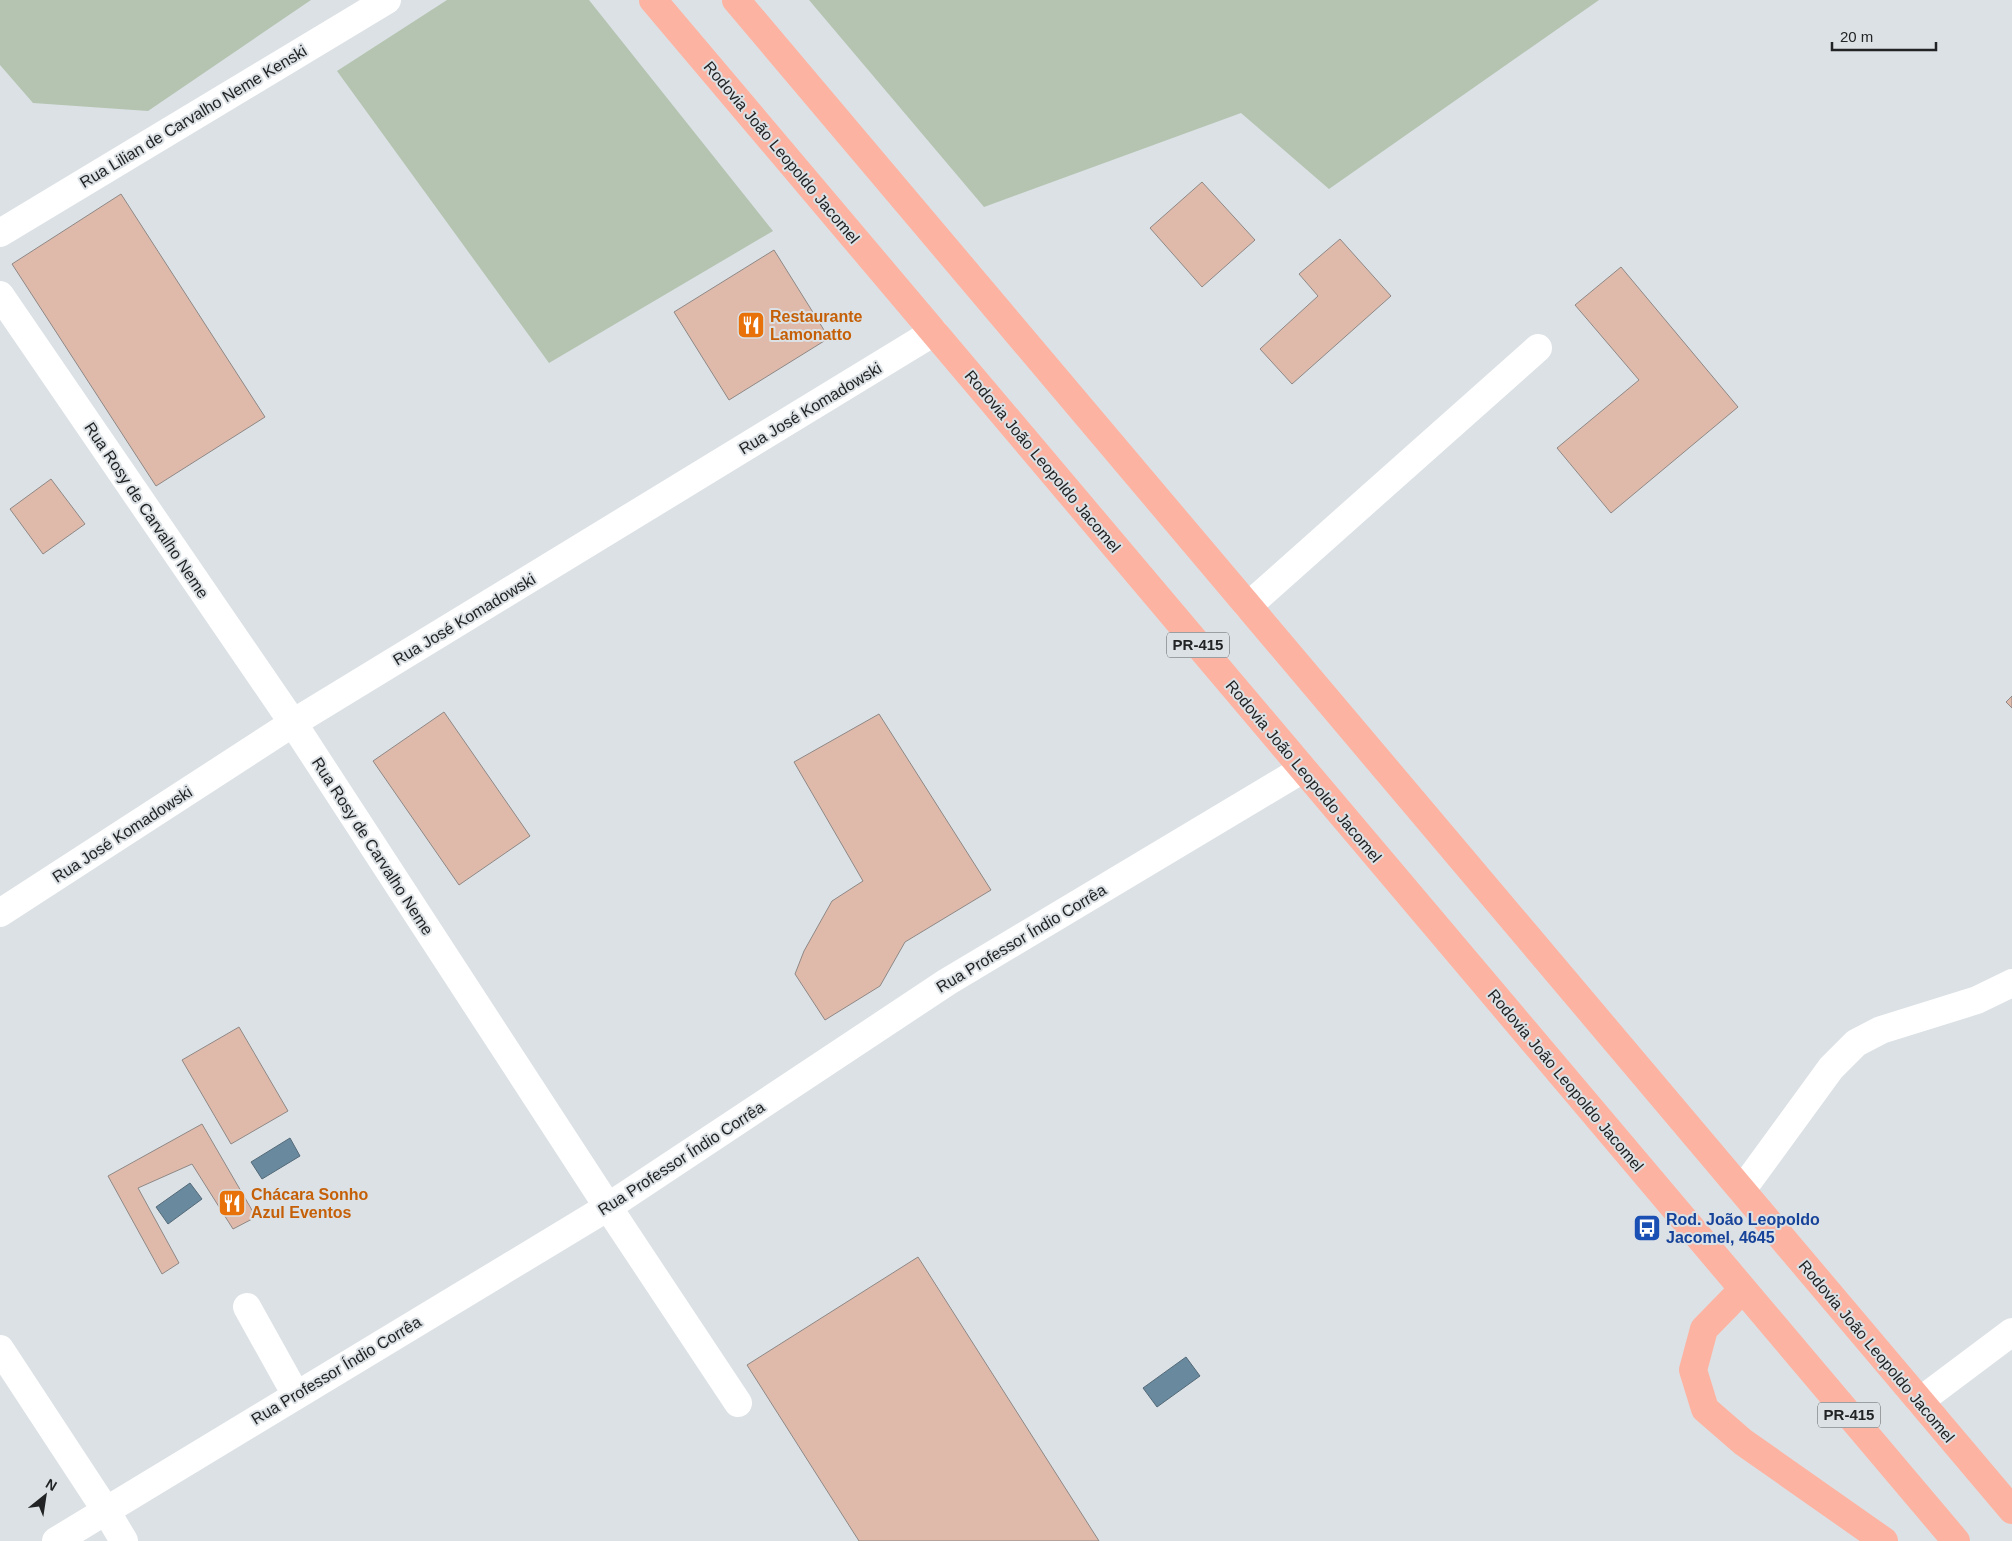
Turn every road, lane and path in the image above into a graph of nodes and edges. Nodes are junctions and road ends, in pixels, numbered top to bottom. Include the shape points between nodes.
1 (387, 0) edge
2 (653, 0) edge
3 (736, 0) edge
4 (0, 233) edge
5 (0, 296) edge
6 (934, 332) junction
7 (1538, 348) dead end
8 (1248, 606) junction
9 (293, 723) junction
10 (1303, 769) junction
11 (0, 913) edge
12 (2012, 983) edge
13 (1742, 1190) junction
14 (608, 1207) junction
15 (1743, 1289) junction
16 (247, 1307) dead end
17 (2012, 1332) edge
18 (0, 1348) edge
19 (296, 1395) junction
20 (1920, 1401) junction
21 (738, 1403) dead end
22 (105, 1509) junction
23 (2012, 1510) edge
24 (56, 1541) edge
25 (124, 1541) edge
26 (1884, 1541) edge
27 (1956, 1541) edge

1 - 4 street, Rua Lilian de Carvalho Neme Kenski
2 - 6 highway, Rodovia João Leopoldo Jacomel / PR-415
3 - 8 highway, Rodovia João Leopoldo Jacomel
5 - 9 street, Rua Rosy de Carvalho Neme
6 - 9 street, Rua José Komadowski
6 - 10 highway, Rodovia João Leopoldo Jacomel / PR-415
7 - 8 street
8 - 13 highway, Rodovia João Leopoldo Jacomel
9 - 11 street, Rua José Komadowski
9 - 14 street, Rua Rosy de Carvalho Neme
10 - 14 street, Rua Professor Índio Corrêa via 947,982
10 - 15 highway, Rodovia João Leopoldo Jacomel / PR-415
12 - 13 street via 1977,1000 1881,1030 1856,1043 1831,1068
13 - 20 highway, Rodovia João Leopoldo Jacomel
14 - 19 street, Rua Professor Índio Corrêa
14 - 21 street, Rua Rosy de Carvalho Neme
15 - 26 highway via 1704,1329 1693,1370 1705,1409 1743,1442
15 - 27 highway, Rodovia João Leopoldo Jacomel / PR-415
16 - 19 street
17 - 20 street
18 - 22 street
19 - 22 street, Rua Professor Índio Corrêa
20 - 23 highway, Rodovia João Leopoldo Jacomel
22 - 24 street, Rua Professor Índio Corrêa
22 - 25 street

